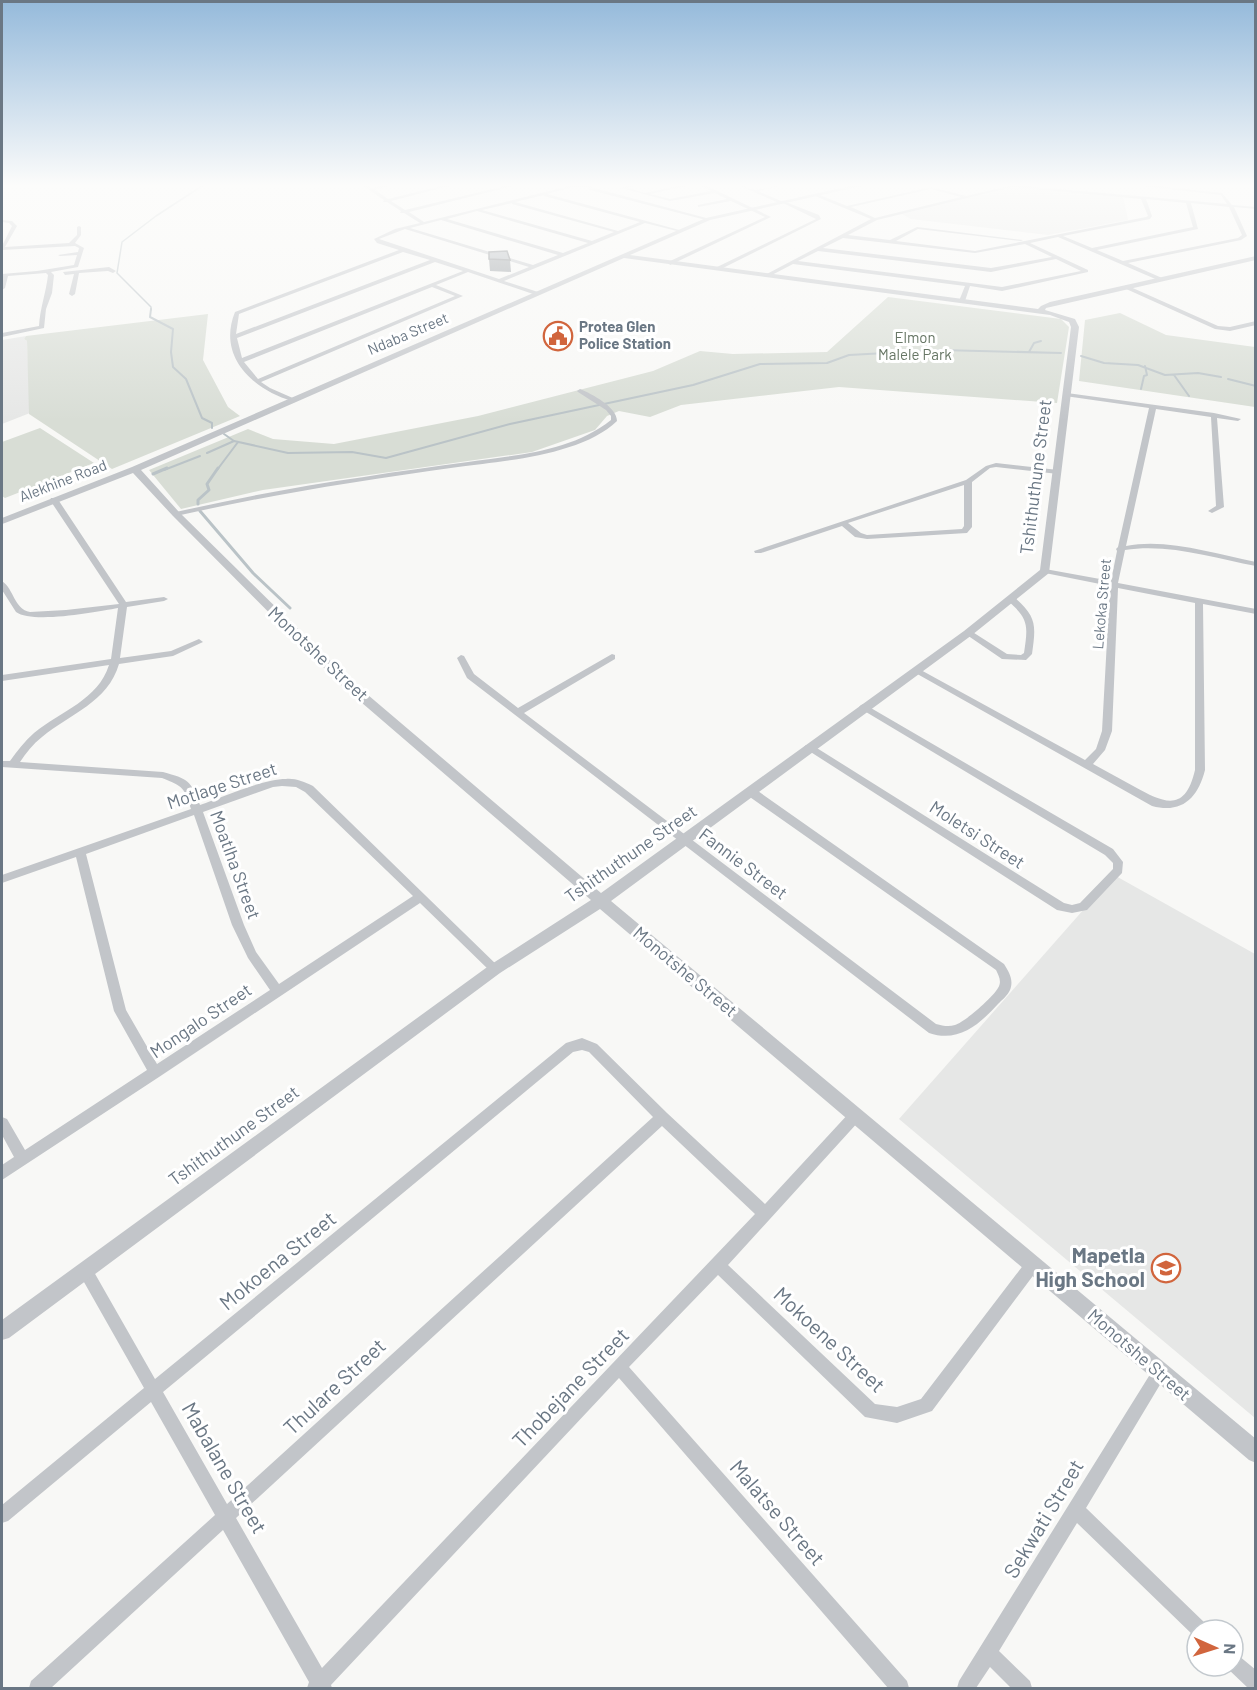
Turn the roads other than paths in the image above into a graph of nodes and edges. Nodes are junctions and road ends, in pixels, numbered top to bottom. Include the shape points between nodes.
1 (78, 263) edge
2 (368, 263) edge
3 (427, 263) edge
4 (443, 263) edge
5 (519, 263) edge
6 (543, 263) edge
7 (606, 263) edge
8 (670, 263) edge
9 (730, 263) edge
10 (789, 263) edge
11 (798, 263) edge
12 (932, 263) edge
13 (1027, 263) edge
14 (1069, 263) edge
15 (1122, 263) edge
16 (1234, 263) edge
17 (533, 267) junction
18 (717, 269) junction
19 (112, 271) dead end
20 (467, 271) junction
21 (77, 272) junction
22 (49, 273) junction
23 (766, 276) junction
24 (4, 277) edge
25 (1160, 279) junction
26 (500, 281) junction
27 (432, 285) junction
28 (968, 285) junction
29 (1126, 287) junction
30 (2, 288) edge
31 (536, 293) junction
32 (72, 294) dead end
33 (962, 302) junction
34 (1040, 312) junction
35 (1256, 323) edge
36 (2, 334) edge
37 (233, 337) junction
38 (240, 361) junction
39 (257, 382) junction
40 (580, 391) dead end
41 (1067, 394) junction
42 (292, 399) junction
43 (1153, 407) junction
44 (1214, 415) junction
45 (1238, 419) dead end
46 (135, 469) junction
47 (1058, 472) junction
48 (968, 481) junction
49 (54, 500) junction
50 (1212, 511) dead end
51 (176, 514) junction
52 (2, 521) edge
53 (843, 523) junction
54 (1120, 549) junction
55 (758, 551) dead end
56 (1256, 564) edge
57 (1045, 571) junction
58 (2, 583) edge
59 (1114, 584) junction
60 (164, 599) dead end
61 (1011, 599) junction
62 (1199, 601) junction
63 (123, 604) junction
64 (1256, 612) edge
65 (968, 633) junction
66 (199, 642) dead end
67 (612, 657) dead end
68 (461, 658) dead end
69 (114, 661) junction
70 (916, 671) junction
71 (2, 678) edge
72 (864, 707) junction
73 (518, 712) junction
74 (809, 747) junction
75 (1087, 764) junction
76 (7, 765) edge
77 (751, 792) junction
78 (198, 810) junction
79 (684, 840) junction
80 (80, 852) junction
81 (2, 879) edge
82 (420, 897) junction
83 (601, 901) junction
84 (495, 969) junction
85 (278, 990) junction
86 (155, 1073) junction
87 (855, 1116) junction
88 (662, 1117) junction
89 (2, 1123) edge
90 (22, 1159) junction
91 (2, 1173) edge
92 (765, 1214) junction
93 (1033, 1264) junction
94 (718, 1265) junction
95 (85, 1270) junction
96 (2, 1331) edge
97 (619, 1367) junction
98 (1159, 1373) junction
99 (154, 1390) junction
100 (1256, 1453) edge
101 (1076, 1510) junction
102 (2, 1515) edge
103 (225, 1516) junction
104 (1188, 1618) edge
105 (989, 1653) junction
106 (320, 1687) edge
107 (38, 1689) edge
108 (900, 1689) edge
109 (966, 1689) edge
110 (1023, 1689) edge

1 - 22 street
2 - 37 street via 240,310 235,316
3 - 37 street
4 - 20 street
5 - 17 street
6 - 17 street
7 - 31 street, Ndaba Street
8 - 18 street
9 - 18 street
10 - 23 street
11 - 28 street
12 - 13 street via 991,270
14 - 28 street via 1086,271 1005,289
15 - 25 street
16 - 25 street
17 - 26 street
18 - 23 street
19 - 21 street
20 - 26 street
20 - 27 street
21 - 22 street
21 - 32 street
22 - 24 street
22 - 36 street via 42,326
23 - 33 street
24 - 30 street
25 - 29 street
26 - 31 street
27 - 38 street
27 - 39 street via 460,296
28 - 33 street
29 - 34 street via 1046,305
29 - 35 street via 1215,327 1232,329
31 - 42 street, Ndaba Street
33 - 34 street
34 - 41 street, Tshithuthune Street via 1074,322
37 - 38 street
38 - 39 street
39 - 42 street
40 - 51 street via 608,409 614,421 588,437 531,455 304,487
41 - 43 street
41 - 47 street, Tshithuthune Street
42 - 46 street, Ndaba Street
43 - 44 street
43 - 54 street, Lekoka Street
44 - 45 street
44 - 50 street via 1220,507
46 - 49 street, Alekhine Road
46 - 51 street, Monotshe Street
47 - 48 street via 1000,465 988,467
47 - 57 street, Tshithuthune Street
48 - 53 street
48 - 53 street via 968,526 964,531 867,537
49 - 52 street, Alekhine Road
49 - 63 street
51 - 83 street, Monotshe Street via 344,681
53 - 55 street
54 - 56 street via 1157,547
54 - 59 street, Lekoka Street
57 - 59 street
57 - 61 street, Tshithuthune Street
58 - 63 street via 18,610 26,615
59 - 62 street
59 - 75 street, Lekoka Street via 1107,731 1101,750
60 - 63 street
61 - 65 street, Tshithuthune Street
61 - 65 street via 1031,620 1028,654 1023,658 1005,657
62 - 64 street
62 - 75 street via 1200,770 1195,788 1180,804 1156,803
63 - 69 street
65 - 70 street, Tshithuthune Street
66 - 69 street via 173,652
67 - 73 street
68 - 73 street, Fannie Street via 470,676
69 - 71 street
69 - 76 street via 104,686 41,732
70 - 72 street, Tshithuthune Street
70 - 75 street
72 - 74 street, Tshithuthune Street
72 - 74 street, Moletsi Street via 1108,852 1118,862 1118,870 1083,907 1061,907
73 - 79 street, Fannie Street
74 - 77 street, Tshithuthune Street
76 - 78 street, Moatlha Street via 164,775 189,788
77 - 79 street, Tshithuthune Street
77 - 79 street, Fannie Street via 1000,967 1005,989 963,1030 952,1033 933,1029
78 - 80 street, Motlage Street
78 - 82 street, Motlage Street via 272,784 302,784
78 - 85 street, Moatlha Street via 238,925 252,955
79 - 83 street, Tshithuthune Street
80 - 81 street, Motlage Street
80 - 86 street via 120,1011
82 - 84 street, Motlage Street
82 - 85 street, Mongalo Street
83 - 84 street, Tshithuthune Street
83 - 87 street, Monotshe Street
84 - 95 street, Tshithuthune Street
85 - 86 street, Mongalo Street
86 - 90 street, Mongalo Street
87 - 92 street, Thobejane Street
87 - 93 street, Monotshe Street
88 - 92 street
88 - 99 street, Mokoena Street via 593,1048 582,1044 570,1047
88 - 103 street, Thulare Street
89 - 90 street
90 - 91 street, Mongalo Street
92 - 94 street, Thobejane Street
93 - 94 street, Mokoene Street via 926,1405 897,1415 871,1411
93 - 98 street, Monotshe Street
94 - 97 street, Thobejane Street
95 - 96 street, Tshithuthune Street
95 - 99 street, Mabalane Street
97 - 106 street, Thobejane Street
97 - 108 street, Malatse Street
98 - 100 street, Monotshe Street
98 - 101 street, Sekwati Street
99 - 102 street, Mokoena Street
99 - 103 street, Mabalane Street
101 - 104 street
101 - 105 street, Sekwati Street
103 - 106 street, Mabalane Street
103 - 107 street, Thulare Street
105 - 109 street, Sekwati Street
105 - 110 street

